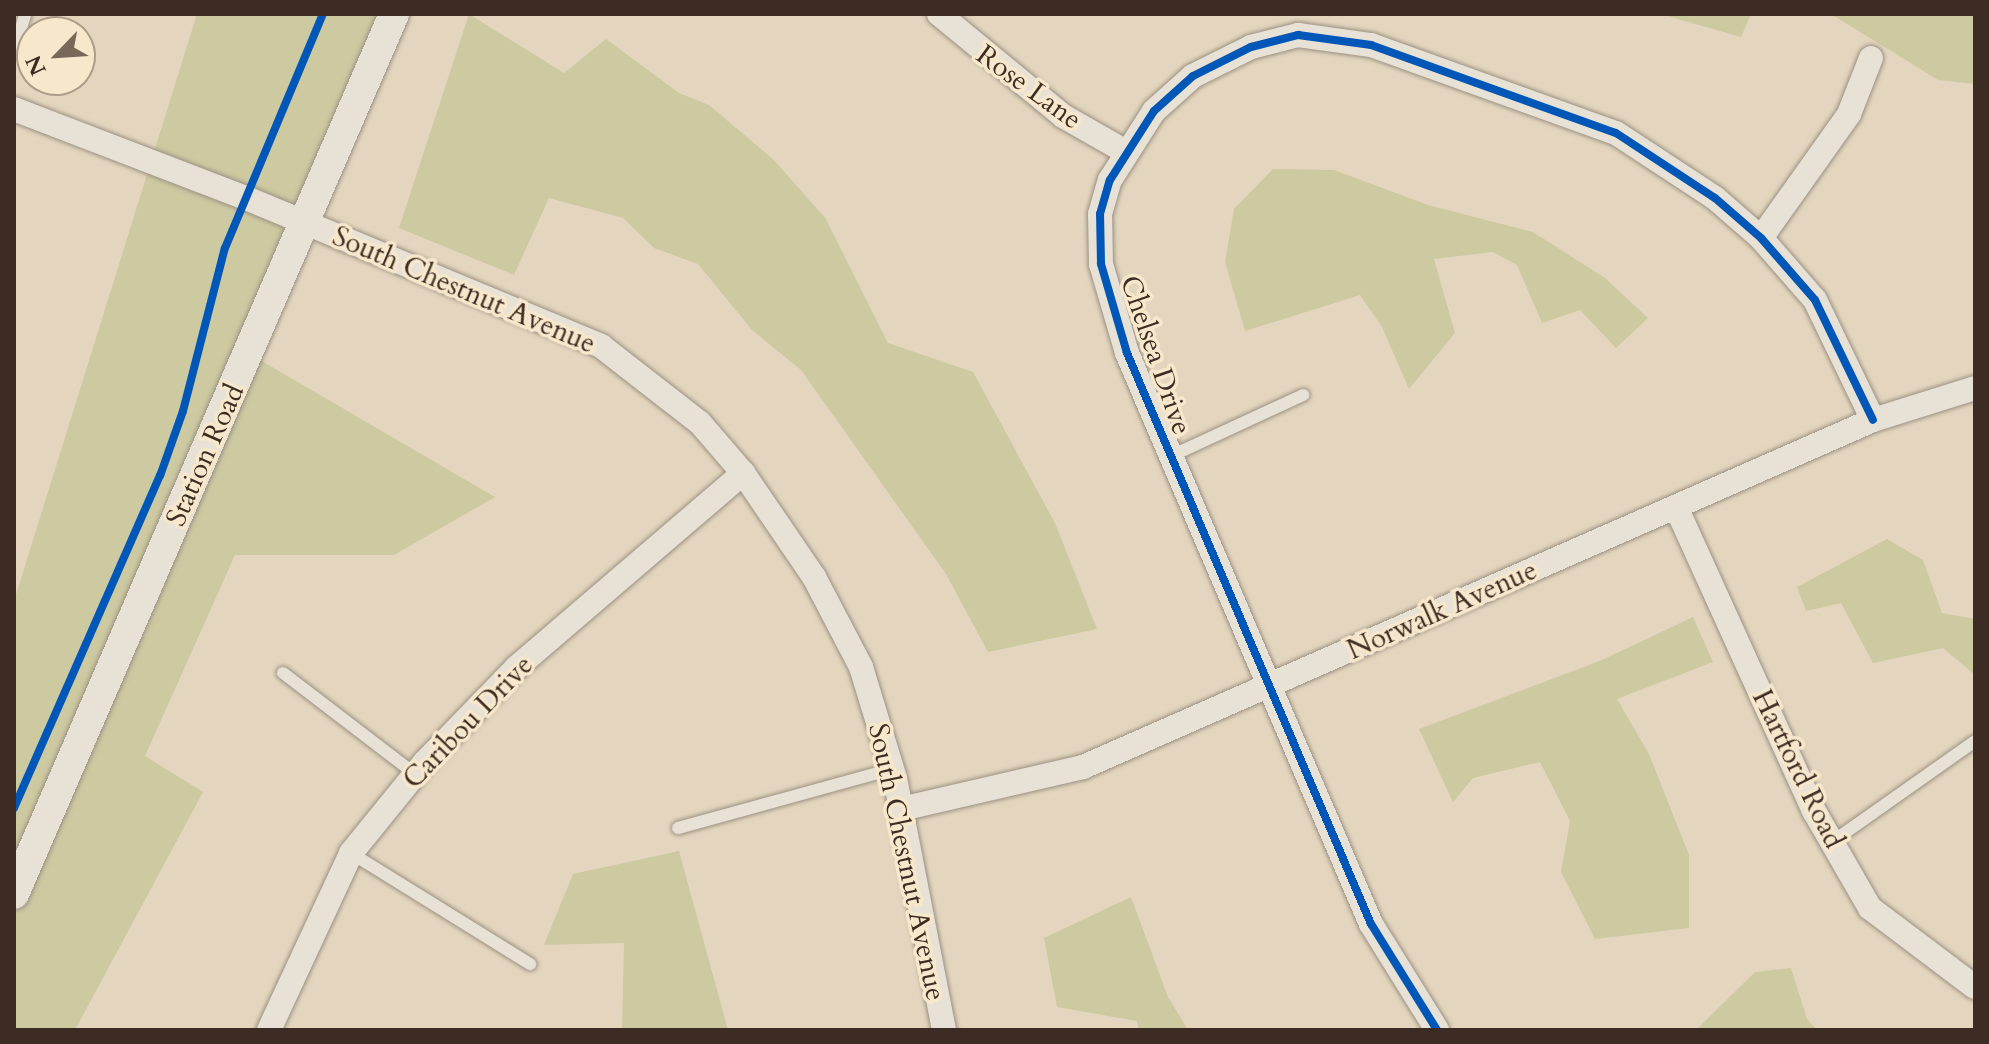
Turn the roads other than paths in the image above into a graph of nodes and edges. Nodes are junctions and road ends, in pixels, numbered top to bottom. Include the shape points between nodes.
1 (25, 14) edge
2 (394, 14) edge
3 (939, 14) edge
4 (14, 51) edge
5 (1871, 58) dead end
6 (14, 109) edge
7 (1126, 152) junction
8 (306, 222) junction
9 (1761, 238) junction
10 (1975, 388) edge
11 (1303, 395) dead end
12 (1873, 420) junction
13 (1169, 457) junction
14 (743, 473) junction
15 (1676, 507) junction
16 (283, 673) dead end
17 (1267, 687) junction
18 (1975, 741) edge
19 (892, 769) junction
20 (415, 774) junction
21 (901, 809) junction
22 (678, 828) dead end
23 (1832, 842) junction
24 (351, 853) junction
25 (14, 894) edge
26 (530, 964) dead end
27 (1975, 987) edge
28 (269, 1030) edge
29 (944, 1030) edge
30 (1437, 1030) edge

1 - 4 lane
2 - 8 street, Station Road
3 - 7 street, Rose Lane via 1063,116
5 - 9 street via 1849,114
6 - 8 street, South Chestnut Avenue
7 - 9 street, Chelsea Drive via 1154,111 1193,76 1251,47 1298,35 1371,45 1616,133 1715,198
7 - 13 street, Chelsea Drive via 1100,214 1101,264 1127,353
8 - 14 street, South Chestnut Avenue via 601,346 700,423
8 - 25 street, Station Road
9 - 12 street, Chelsea Drive via 1815,300
10 - 12 street, Norwalk Avenue
11 - 13 lane
12 - 15 street, Norwalk Avenue
13 - 17 street, Chelsea Drive
14 - 19 street, South Chestnut Avenue via 814,577 861,667
14 - 20 street, Caribou Drive via 517,667
15 - 17 street, Norwalk Avenue
15 - 23 street, Hartford Road
16 - 20 lane
17 - 21 street, Norwalk Avenue via 1083,767
17 - 30 street, Chelsea Drive via 1371,924
18 - 23 lane
19 - 21 street, South Chestnut Avenue
19 - 22 lane
20 - 24 street, Caribou Drive
21 - 29 street, South Chestnut Avenue
23 - 27 street, Hartford Road via 1870,908
24 - 26 lane
24 - 28 street, Caribou Drive

